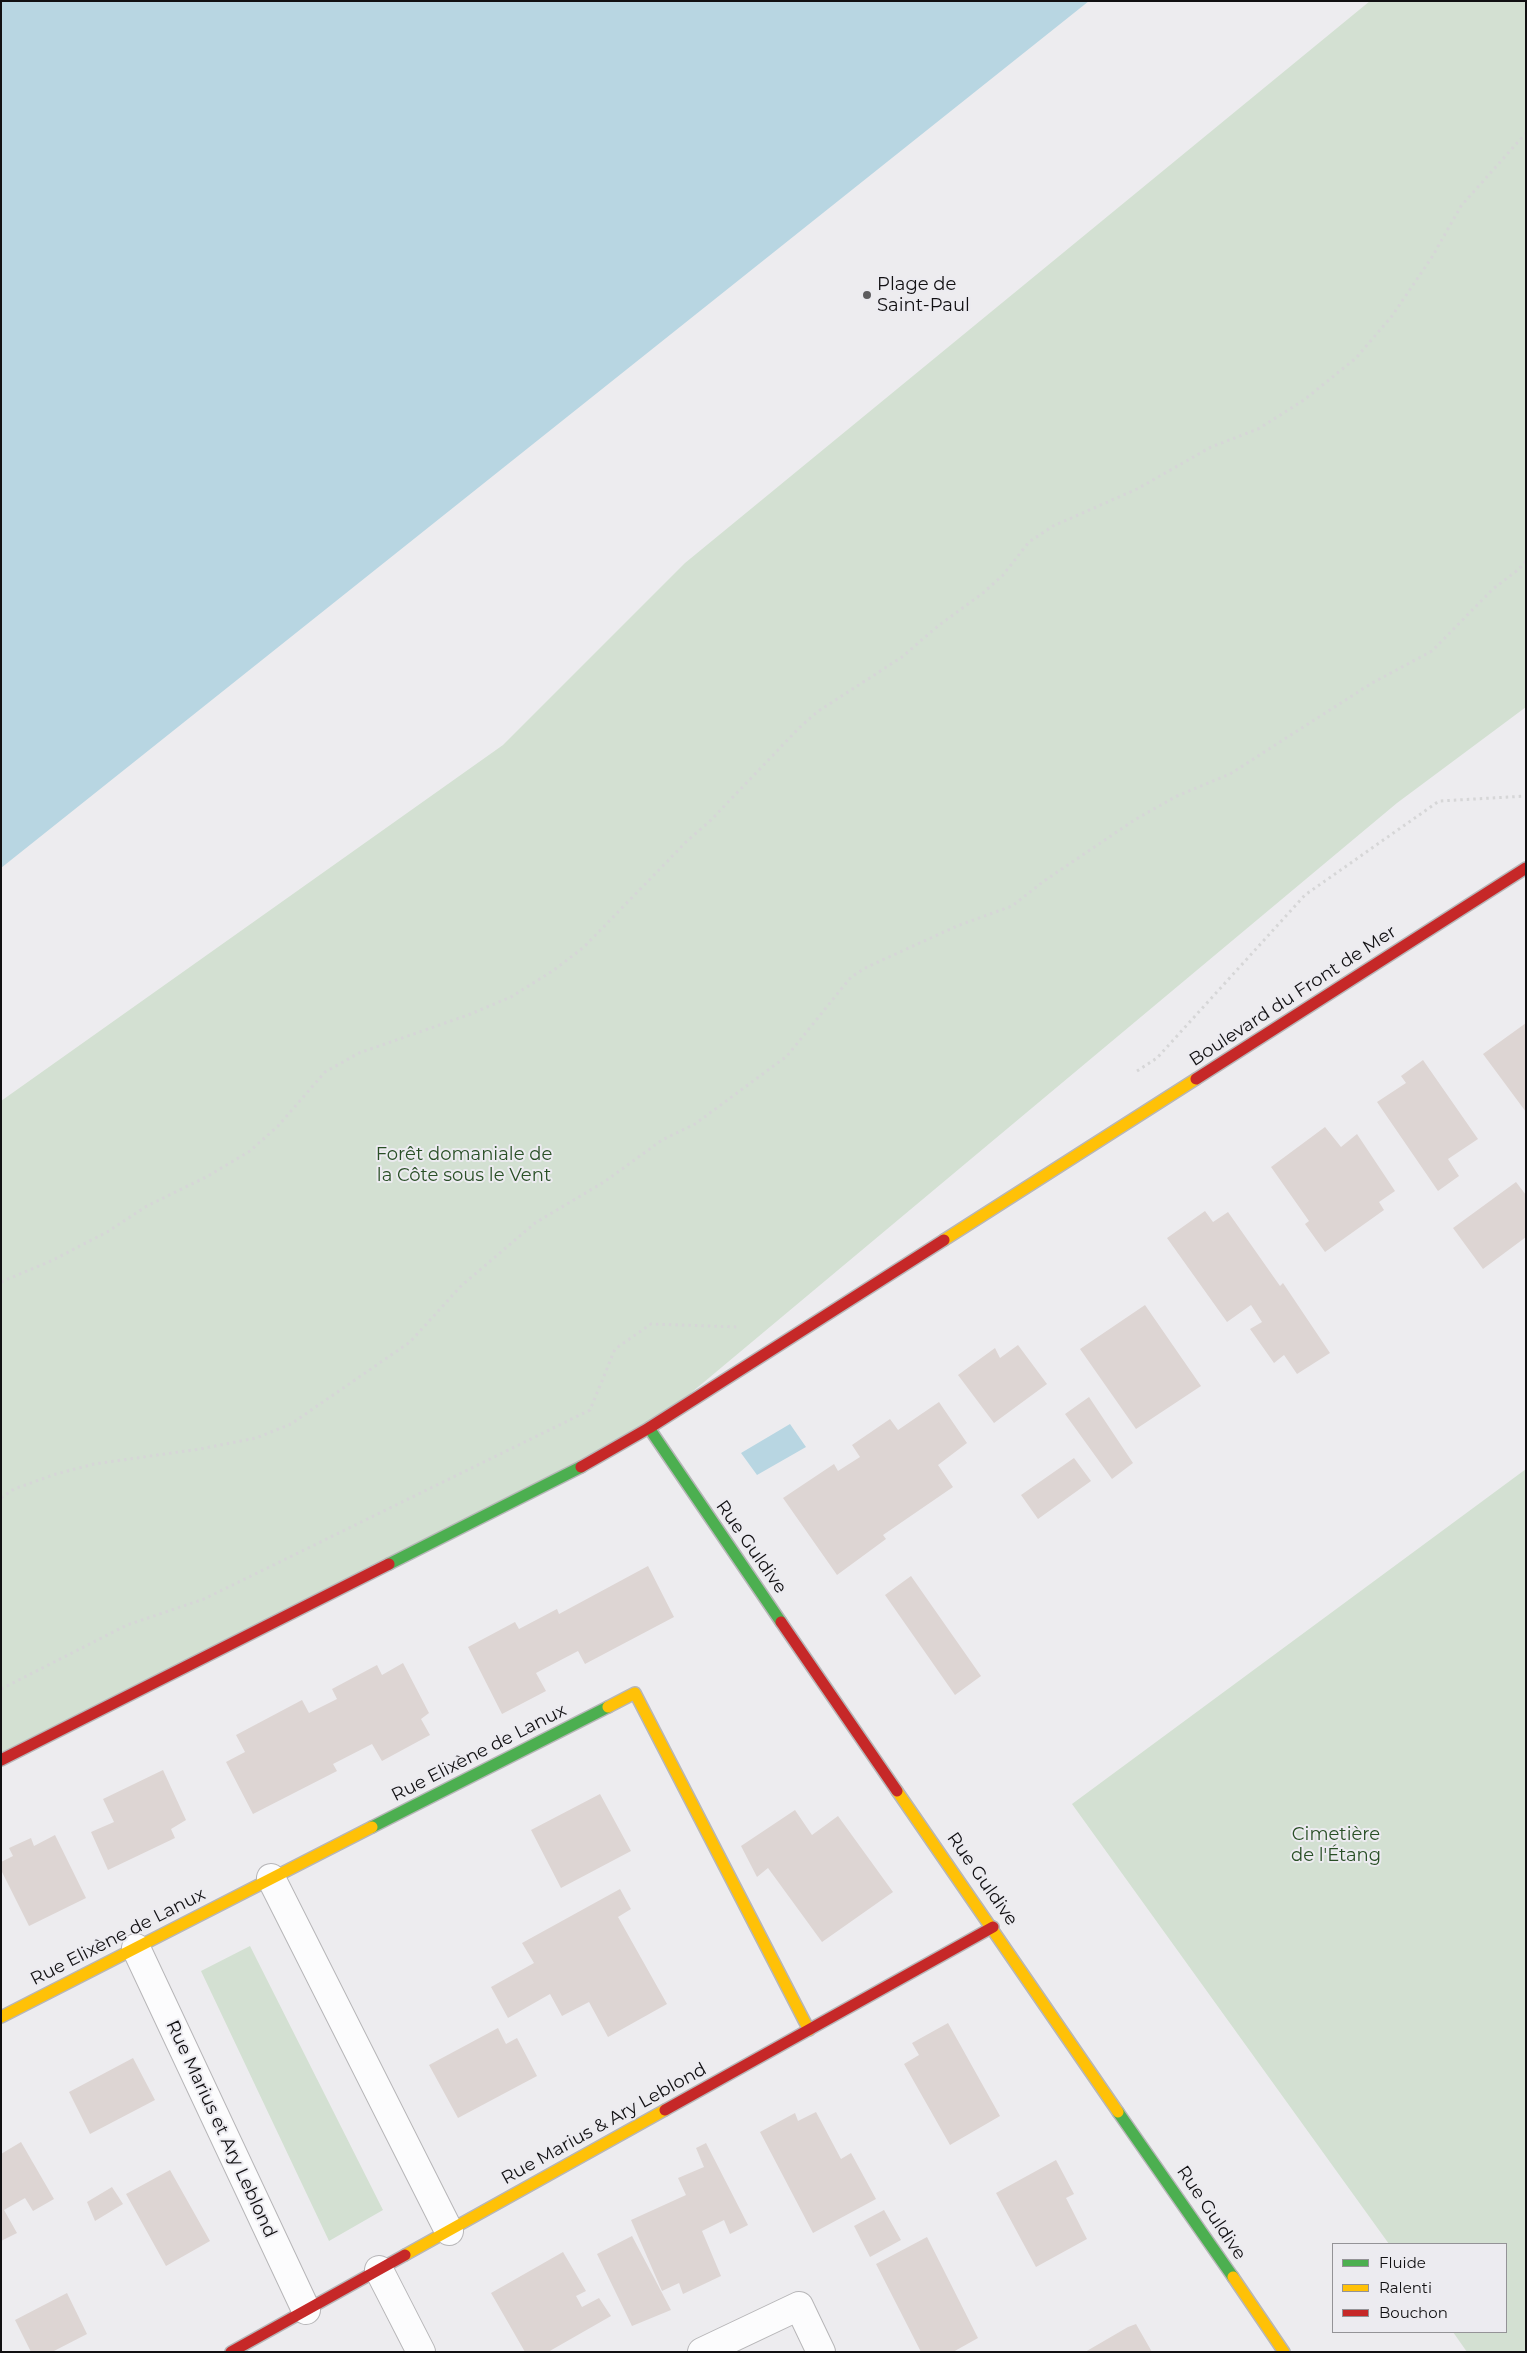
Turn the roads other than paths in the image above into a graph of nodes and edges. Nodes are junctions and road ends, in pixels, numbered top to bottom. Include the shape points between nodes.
1 (1526, 868) edge
2 (649, 1428) junction
3 (1, 1760) edge
4 (271, 1878) junction
5 (993, 1927) junction
6 (136, 1948) junction
7 (1, 2017) edge
8 (809, 2030) junction
9 (449, 2231) junction
10 (379, 2270) junction
11 (306, 2310) junction
12 (231, 2352) edge
13 (421, 2352) edge
14 (702, 2352) edge
15 (821, 2352) edge
16 (1284, 2352) edge

1 - 2 street, Boulevard du Front de Mer
2 - 3 street, Boulevard du Front de Mer via 592,1461
2 - 5 street, Rue Guldive
4 - 6 street, Rue Elixène de Lanux
4 - 8 street, Rue Elixène de Lanux via 635,1693
4 - 9 street
5 - 8 street, Rue Marius & Ary Leblond
5 - 16 street, Rue Guldive
6 - 7 street, Rue Elixène de Lanux
6 - 11 street, Rue Marius et Ary Leblond
8 - 9 street, Rue Marius & Ary Leblond
9 - 10 street, Rue Marius & Ary Leblond
10 - 11 street, Rue Marius & Ary Leblond
10 - 13 street
11 - 12 street, Rue Marius & Ary Leblond
14 - 15 street via 799,2306

